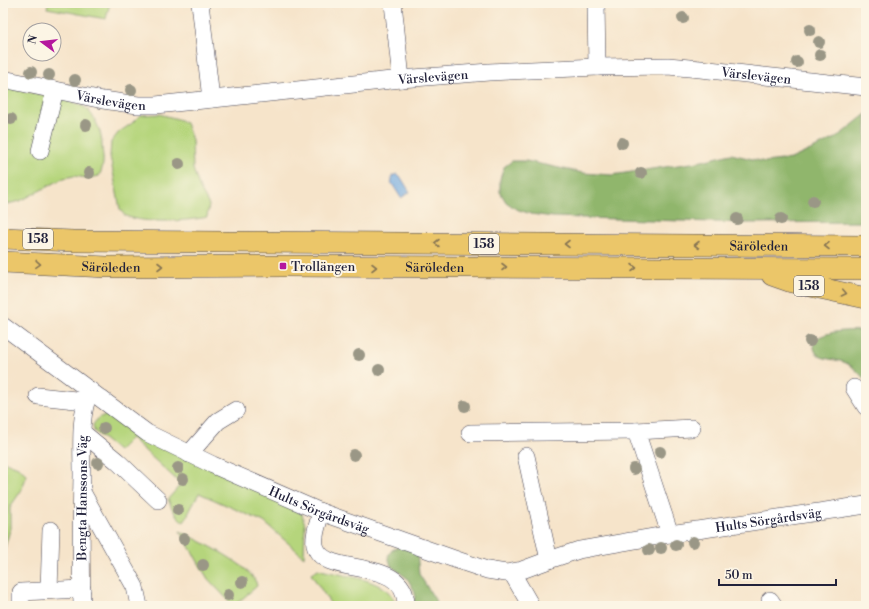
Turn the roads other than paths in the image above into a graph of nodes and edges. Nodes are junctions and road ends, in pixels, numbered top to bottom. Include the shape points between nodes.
1 (200, 3) edge
2 (393, 3) edge
3 (596, 3) edge
4 (597, 67) junction
5 (3, 79) edge
6 (400, 79) junction
7 (866, 87) edge
8 (55, 90) junction
9 (211, 99) junction
10 (40, 151) dead end
11 (3, 238) edge
12 (866, 246) edge
13 (3, 262) edge
14 (753, 268) junction
15 (866, 270) edge
16 (866, 298) edge
17 (3, 326) edge
18 (854, 388) dead end
19 (87, 395) junction
20 (38, 396) dead end
21 (866, 407) edge
22 (236, 410) dead end
23 (692, 428) dead end
24 (636, 431) junction
25 (83, 433) junction
26 (470, 433) dead end
27 (189, 454) junction
28 (526, 456) dead end
29 (82, 491) junction
30 (158, 500) dead end
31 (866, 504) edge
32 (322, 512) junction
33 (51, 530) dead end
34 (670, 534) junction
35 (549, 560) junction
36 (512, 573) junction
37 (82, 589) junction
38 (49, 590) junction
39 (21, 606) edge
40 (82, 606) edge
41 (140, 606) edge
42 (406, 606) edge
43 (531, 606) edge

1 - 9 street
2 - 6 street
3 - 4 street
4 - 6 street, Värslevägen
4 - 7 street, Värslevägen via 668,66
5 - 8 street, Värslevägen
6 - 9 street, Värslevägen
8 - 9 street, Värslevägen via 138,105
8 - 10 street
12 -> 11 main road, Säröleden / 158 via 81,241
13 -> 14 main road, Säröleden / 158 via 107,266
14 - 15 main road, Säröleden / 158
14 -> 16 main road, 158 via 792,282
17 - 19 street, Hults Sörgårdsväg
18 - 21 street
19 - 20 street
19 - 25 street, Bengta Hanssons Väg
19 - 27 street, Hults Sörgårdsväg via 148,433
22 - 27 street via 218,421
23 - 24 street
24 - 26 street
24 - 34 street
25 - 29 street, Bengta Hanssons Väg
25 - 30 street
27 - 32 street, Hults Sörgårdsväg
28 - 35 street
29 - 37 street, Bengta Hanssons Väg
29 - 41 street via 135,587
31 - 34 street, Hults Sörgårdsväg
32 - 36 street, Hults Sörgårdsväg via 487,570
32 - 42 street via 315,536 318,553 330,561 379,572 391,578 404,591
33 - 38 street
34 - 35 street, Hults Sörgårdsväg via 579,550
35 - 36 street, Hults Sörgårdsväg
36 - 43 street
37 - 38 street
37 - 40 street, Bengta Hanssons Väg
38 - 39 street via 21,592

